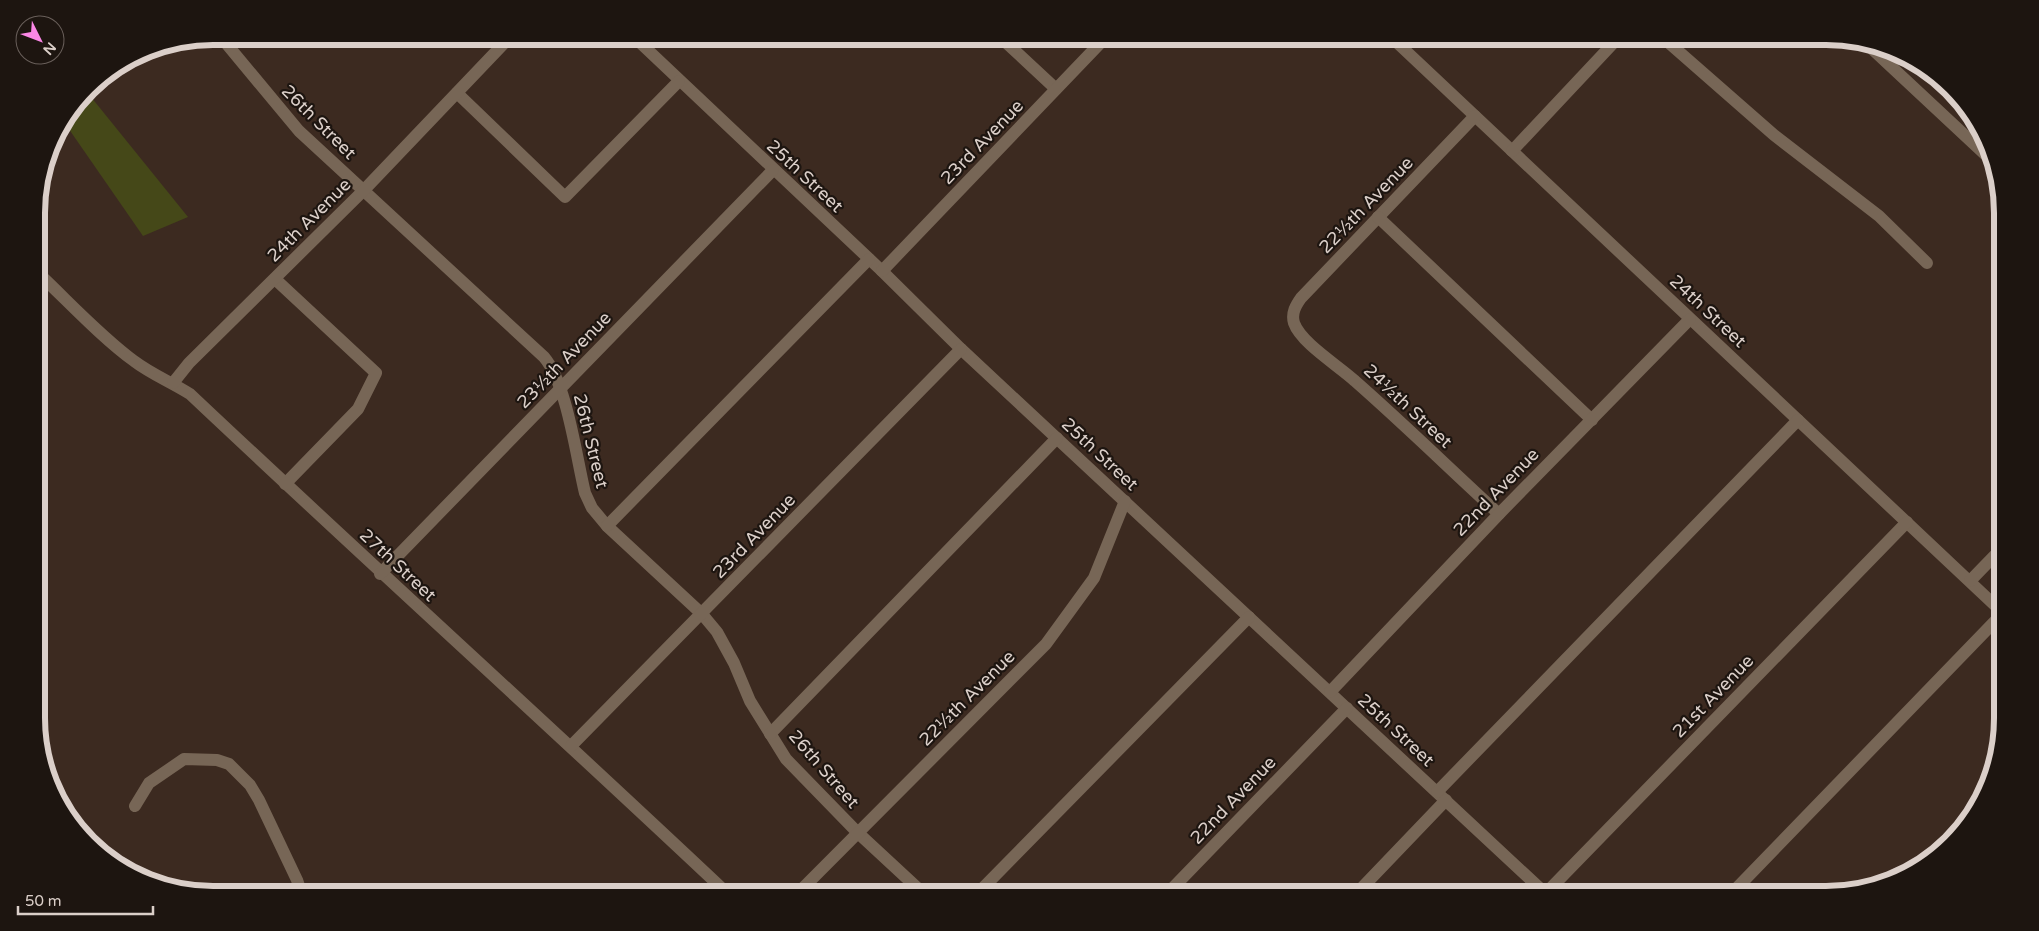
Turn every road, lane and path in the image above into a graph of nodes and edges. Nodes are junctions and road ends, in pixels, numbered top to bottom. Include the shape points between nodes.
1 (227, 45) edge
2 (502, 45) edge
3 (642, 45) edge
4 (1009, 45) edge
5 (1098, 45) edge
6 (1400, 45) edge
7 (1612, 45) edge
8 (1671, 45) edge
9 (1877, 54) edge
10 (679, 82) junction
11 (1056, 89) junction
12 (457, 93) junction
13 (1475, 116) junction
14 (1512, 151) junction
15 (1982, 153) edge
16 (773, 170) junction
17 (364, 190) junction
18 (1378, 217) junction
19 (869, 259) junction
20 (1927, 263) dead end
21 (882, 271) junction
22 (45, 279) edge
23 (275, 279) junction
24 (1690, 319) junction
25 (1294, 323) joint
26 (961, 349) junction
27 (173, 383) junction
28 (560, 389) junction
29 (1592, 420) junction
30 (1798, 420) junction
31 (1057, 438) junction
32 (285, 484) junction
33 (1125, 501) junction
34 (1499, 514) junction
35 (1907, 522) junction
36 (607, 526) junction
37 (1994, 556) edge
38 (380, 574) junction
39 (1970, 581) junction
40 (1994, 605) edge
41 (702, 614) junction
42 (1249, 617) junction
43 (1994, 621) edge
44 (1330, 692) junction
45 (1347, 708) junction
46 (770, 734) junction
47 (571, 746) junction
48 (1442, 796) junction
49 (135, 806) dead end
50 (857, 832) junction
51 (299, 886) edge
52 (719, 886) edge
53 (805, 886) edge
54 (915, 886) edge
55 (985, 886) edge
56 (1174, 886) edge
57 (1363, 886) edge
58 (1538, 886) edge
59 (1554, 886) edge
60 (1739, 886) edge

1 - 17 street, 26th Street via 298,131
2 - 12 street, 24th Avenue
3 - 10 street, 25th Street
4 - 11 street
5 - 11 street, 23rd Avenue
6 - 13 street, 24th Street
7 - 14 street
8 - 20 street via 1774,135 1879,216
9 - 15 street
10 - 12 street via 565,197
10 - 16 street, 25th Street
11 - 21 street, 23rd Avenue
12 - 17 street, 24th Avenue
13 - 14 street, 24th Street
13 - 18 street, 22½th Avenue
14 - 24 street, 24th Street
16 - 19 street, 25th Street
16 - 28 street, 23½th Avenue
17 - 23 street, 24th Avenue
17 - 28 street, 26th Street via 544,357 554,368
18 - 25 street, 22½th Avenue via 1301,298 1296,305
18 - 29 street
19 - 21 street, 25th Street
19 - 36 street
21 - 26 street, 25th Street
22 - 27 street, 27th Street via 132,360 151,374
23 - 27 street, 24th Avenue
23 - 32 street via 376,373 358,409
24 - 29 street, 22nd Avenue
24 - 30 street, 24th Street
25 - 34 street, 24½th Street via 1308,340
26 - 31 street, 25th Street
26 - 41 street, 23rd Avenue
27 - 32 street, 27th Street via 190,394
28 - 36 street, 26th Street via 585,493
28 - 38 street, 23½th Avenue
29 - 34 street, 22nd Avenue
30 - 35 street, 24th Street
30 - 48 street
31 - 33 street, 25th Street
31 - 46 street
32 - 38 street, 27th Street
33 - 42 street, 25th Street
33 - 50 street, 22½th Avenue via 1094,578 1046,644
34 - 44 street, 22nd Avenue
35 - 39 street, 24th Street
35 - 59 street, 21st Avenue
36 - 41 street, 26th Street
37 - 39 street
38 - 47 street, 27th Street
39 - 40 street, 24th Street
41 - 46 street, 26th Street via 725,644 750,701
41 - 47 street, 23rd Avenue
42 - 44 street, 25th Street
42 - 55 street
43 - 60 street
44 - 45 street, 25th Street
45 - 48 street, 25th Street
45 - 56 street, 22nd Avenue
46 - 50 street, 26th Street via 786,759
47 - 52 street, 27th Street
48 - 57 street
48 - 58 street, 25th Street
49 - 51 street via 149,783 184,759 217,760 229,764 250,785
50 - 53 street, 22½th Avenue
50 - 54 street, 26th Street

